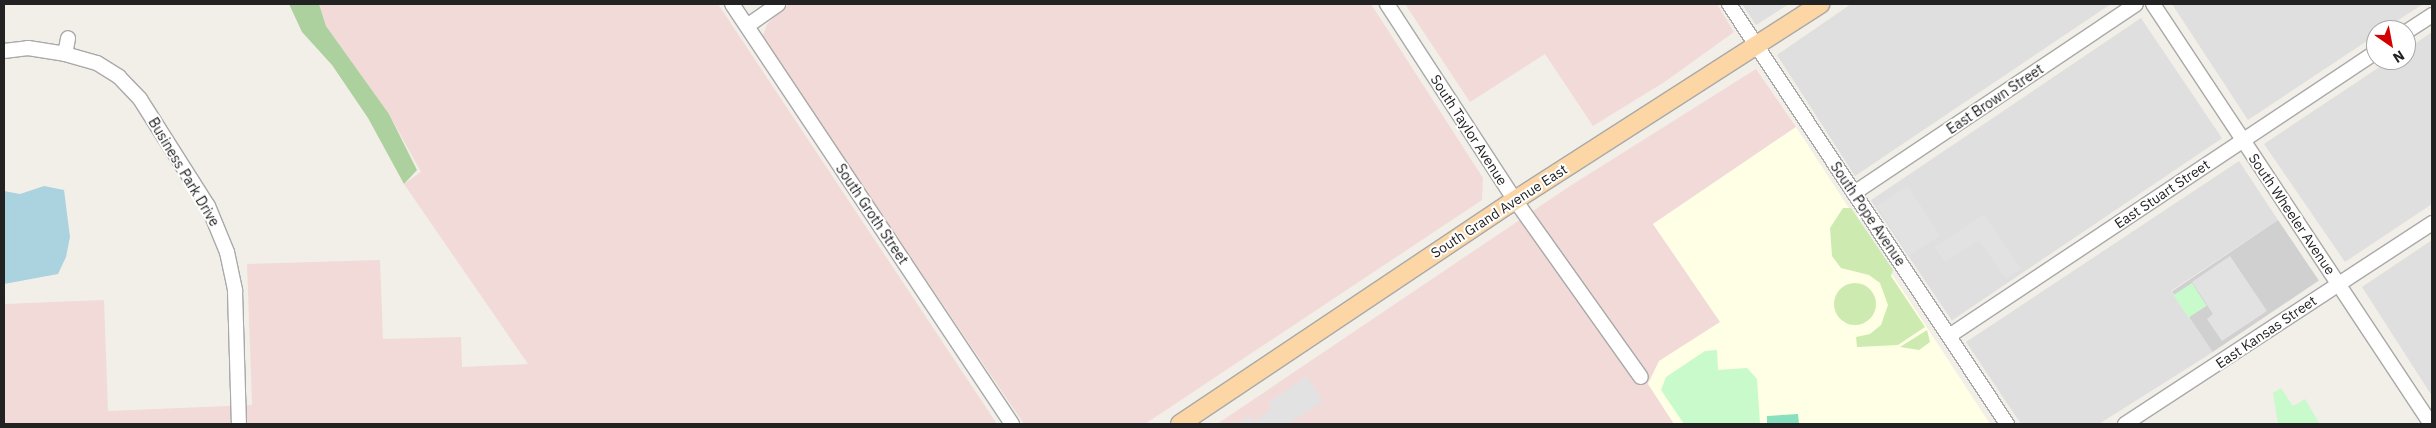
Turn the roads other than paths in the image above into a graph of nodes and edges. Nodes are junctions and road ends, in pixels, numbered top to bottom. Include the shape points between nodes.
1 (732, 4) edge
2 (778, 4) edge
3 (1387, 4) edge
4 (1729, 4) edge
5 (1820, 4) edge
6 (2136, 4) edge
7 (2153, 4) edge
8 (2432, 15) edge
9 (2416, 25) edge
10 (747, 26) junction
11 (68, 38) dead end
12 (1756, 46) junction
13 (4, 51) edge
14 (65, 54) junction
15 (2366, 59) edge
16 (2243, 140) junction
17 (1854, 193) junction
18 (1515, 200) junction
19 (2432, 223) edge
20 (2339, 285) junction
21 (1949, 336) junction
22 (1641, 377) dead end
23 (240, 424) edge
24 (1012, 424) edge
25 (1180, 424) edge
26 (2007, 424) edge
27 (2125, 424) edge
28 (2432, 424) edge

1 - 10 street, South Groth Street
2 - 10 street
3 - 18 street, South Taylor Avenue
4 - 12 street, South Pope Avenue
5 - 12 main road, South Grand Avenue East
6 - 17 street, East Brown Street
7 - 16 street, South Wheeler Avenue
8 - 9 street
10 - 24 street, South Groth Street
11 - 14 street
12 - 17 street, South Pope Avenue
12 - 18 main road, South Grand Avenue East
13 - 14 street, Business Park Drive via 28,48
14 - 23 street, Business Park Drive via 98,63 129,85 216,221 235,291
15 - 16 street, East Stuart Street
16 - 20 street, South Wheeler Avenue
16 - 21 street, East Stuart Street
17 - 21 street, South Pope Avenue
18 - 22 street, South Taylor Avenue
18 - 25 main road, South Grand Avenue East
19 - 20 street, East Kansas Street
20 - 27 street, East Kansas Street
20 - 28 street, South Wheeler Avenue
21 - 26 street, South Pope Avenue

